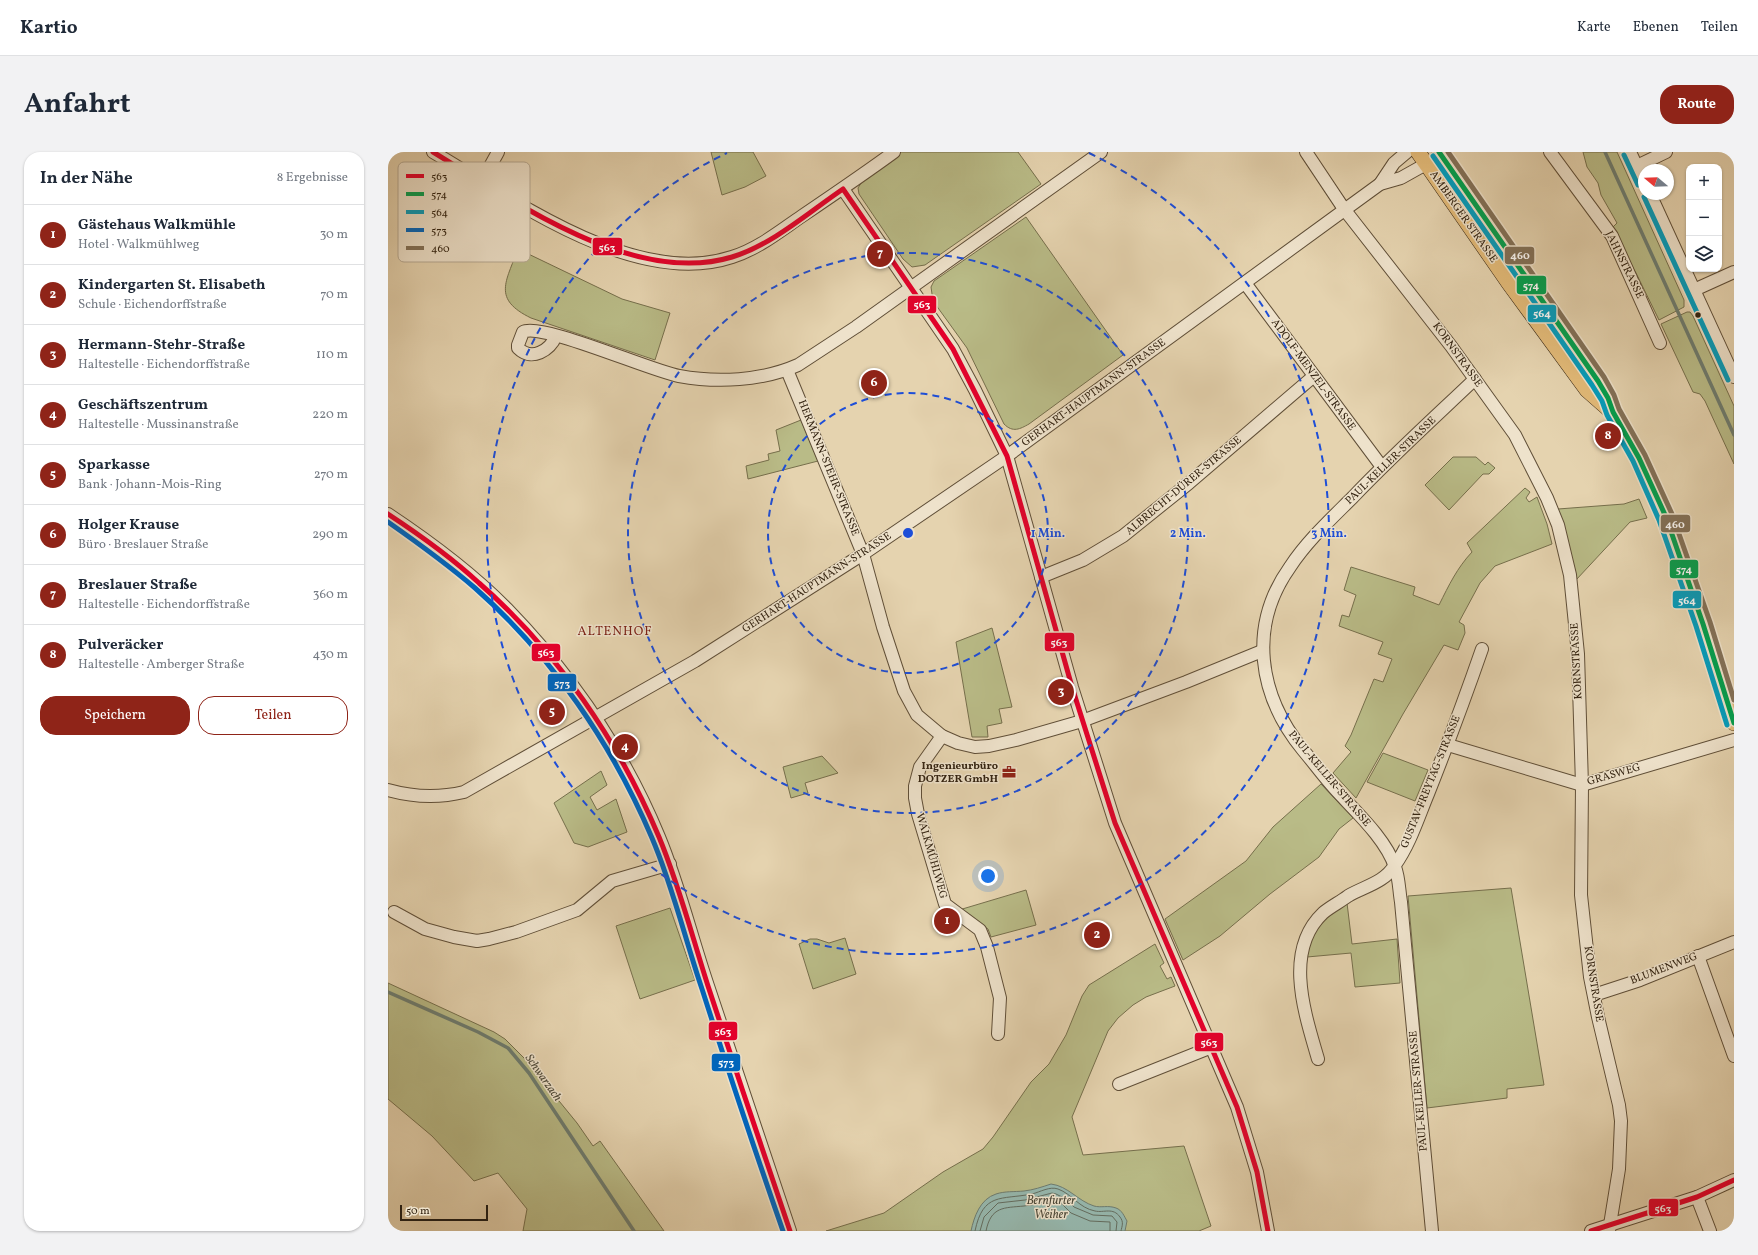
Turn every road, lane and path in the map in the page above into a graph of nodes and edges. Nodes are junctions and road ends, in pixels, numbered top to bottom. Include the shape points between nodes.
1 (433, 152) edge
2 (498, 152) edge
3 (894, 152) edge
4 (1102, 152) edge
5 (1306, 152) edge
6 (1407, 152) edge
7 (1440, 152) edge
8 (1550, 152) edge
9 (1630, 152) edge
10 (1666, 152) edge
11 (1422, 158) edge
12 (450, 162) edge
13 (492, 162) edge
14 (1637, 166) joint
15 (1380, 184) junction
16 (843, 189) junction
17 (1653, 200) edge
18 (530, 210) edge
19 (1344, 210) junction
20 (1734, 272) edge
21 (1245, 283) junction
22 (911, 287) junction
23 (1694, 290) junction
24 (556, 336) dead end
25 (1660, 343) dead end
26 (787, 370) junction
27 (1314, 376) junction
28 (1734, 377) edge
29 (1475, 380) junction
30 (1613, 412) junction
31 (1006, 456) junction
32 (1382, 468) junction
33 (388, 514) edge
34 (863, 554) junction
35 (1041, 577) junction
36 (1482, 649) dead end
37 (1262, 651) junction
38 (596, 716) junction
39 (1082, 721) junction
40 (1734, 723) edge
41 (942, 736) junction
42 (1734, 740) edge
43 (1448, 745) junction
44 (1582, 784) junction
45 (388, 790) edge
46 (670, 864) junction
47 (1395, 866) junction
48 (394, 912) dead end
49 (1734, 942) edge
50 (1698, 956) junction
51 (1594, 995) junction
52 (998, 1034) dead end
53 (1212, 1047) junction
54 (1734, 1056) edge
55 (1318, 1059) dead end
56 (1119, 1084) dead end
57 (1734, 1180) edge
58 (1697, 1197) junction
59 (1610, 1228) edge
60 (790, 1231) edge
61 (1268, 1231) edge
62 (1432, 1231) edge
63 (1591, 1231) edge
64 (1710, 1231) edge

1 - 12 street
2 - 13 street
3 - 16 street
4 - 22 street
5 - 19 street, KORNSTRASSE
6 - 15 street, GERHART-HAUPTMANN-STRASSE via 1394,163
7 - 11 main road
7 - 30 main road, AMBERGER STRASSE via 1593,374 1608,398
8 - 25 street, JAHNSTRASSE via 1612,236
9 - 14 street
10 - 14 street
11 - 15 street, GERHART-HAUPTMANN-STRASSE via 1401,178
11 - 30 main road, AMBERGER STRASSE via 1587,390
15 - 19 street, GERHART-HAUPTMANN-STRASSE
16 - 18 street via 752,249 710,263 685,264 637,256 590,241
16 - 22 street
17 - 23 street
19 - 21 street, GERHART-HAUPTMANN-STRASSE
19 - 29 street, KORNSTRASSE via 1452,346
20 - 23 street
21 - 27 street, ADOLF-MENZEL-STRASSE
21 - 31 street, GERHART-HAUPTMANN-STRASSE
22 - 26 street via 826,347
22 - 31 street via 957,356
23 - 28 street
24 - 26 street via 678,376 732,380
26 - 34 street, HERMANN-STEHR-STRASSE
27 - 32 street, ADOLF-MENZEL-STRASSE
27 - 35 street, ALBRECHT-DÜRER-STRASSE via 1123,536 1083,560
29 - 32 street, PAUL-KELLER-STRASSE
29 - 44 street, KORNSTRASSE via 1519,441 1558,525 1570,575 1575,619
30 - 40 main road, AMBERGER STRASSE via 1635,451 1666,517
31 - 34 street, GERHART-HAUPTMANN-STRASSE
31 - 35 street
32 - 37 street, PAUL-KELLER-STRASSE via 1302,550 1289,567 1272,601 1265,624
33 - 38 street via 462,568 507,609
34 - 38 street, GERHART-HAUPTMANN-STRASSE via 695,661
34 - 41 street, HERMANN-STEHR-STRASSE via 904,691 917,715
35 - 39 street
36 - 43 street, GUSTAV-FREYTAG-STRASSE
37 - 39 street, HERMANN-STEHR-STRASSE
37 - 47 street, PAUL-KELLER-STRASSE via 1276,710 1285,727 1367,824
38 - 45 street, GERHART-HAUPTMANN-STRASSE via 464,792 437,797
38 - 46 street via 644,801
39 - 41 street, HERMANN-STEHR-STRASSE via 989,746 975,747
39 - 53 street via 1115,822
41 - 52 street, WALKMÜHLWEG via 920,767 915,786 918,814 945,904 980,930 988,947 1000,998
42 - 44 street, GRASWEG
43 - 44 street, GRASWEG
43 - 47 street, GUSTAV-FREYTAG-STRASSE via 1413,831
44 - 51 street, KORNSTRASSE via 1581,894
46 - 48 street via 612,881 577,910 489,939 467,940 454,937 425,928
46 - 60 street via 707,984
47 - 55 street, GUSTAV-FREYTAG-STRASSE via 1378,882 1351,894 1323,913 1307,935 1300,955 1300,974 1308,1023
47 - 62 street, PAUL-KELLER-STRASSE via 1401,902
49 - 50 street, BLUMENWEG
50 - 51 street, BLUMENWEG via 1640,980
50 - 54 street
51 - 59 street, KORNSTRASSE via 1621,1121 1619,1169
53 - 56 street
53 - 61 street via 1237,1107 1260,1185
57 - 58 street
58 - 59 street
58 - 64 street
59 - 63 street

